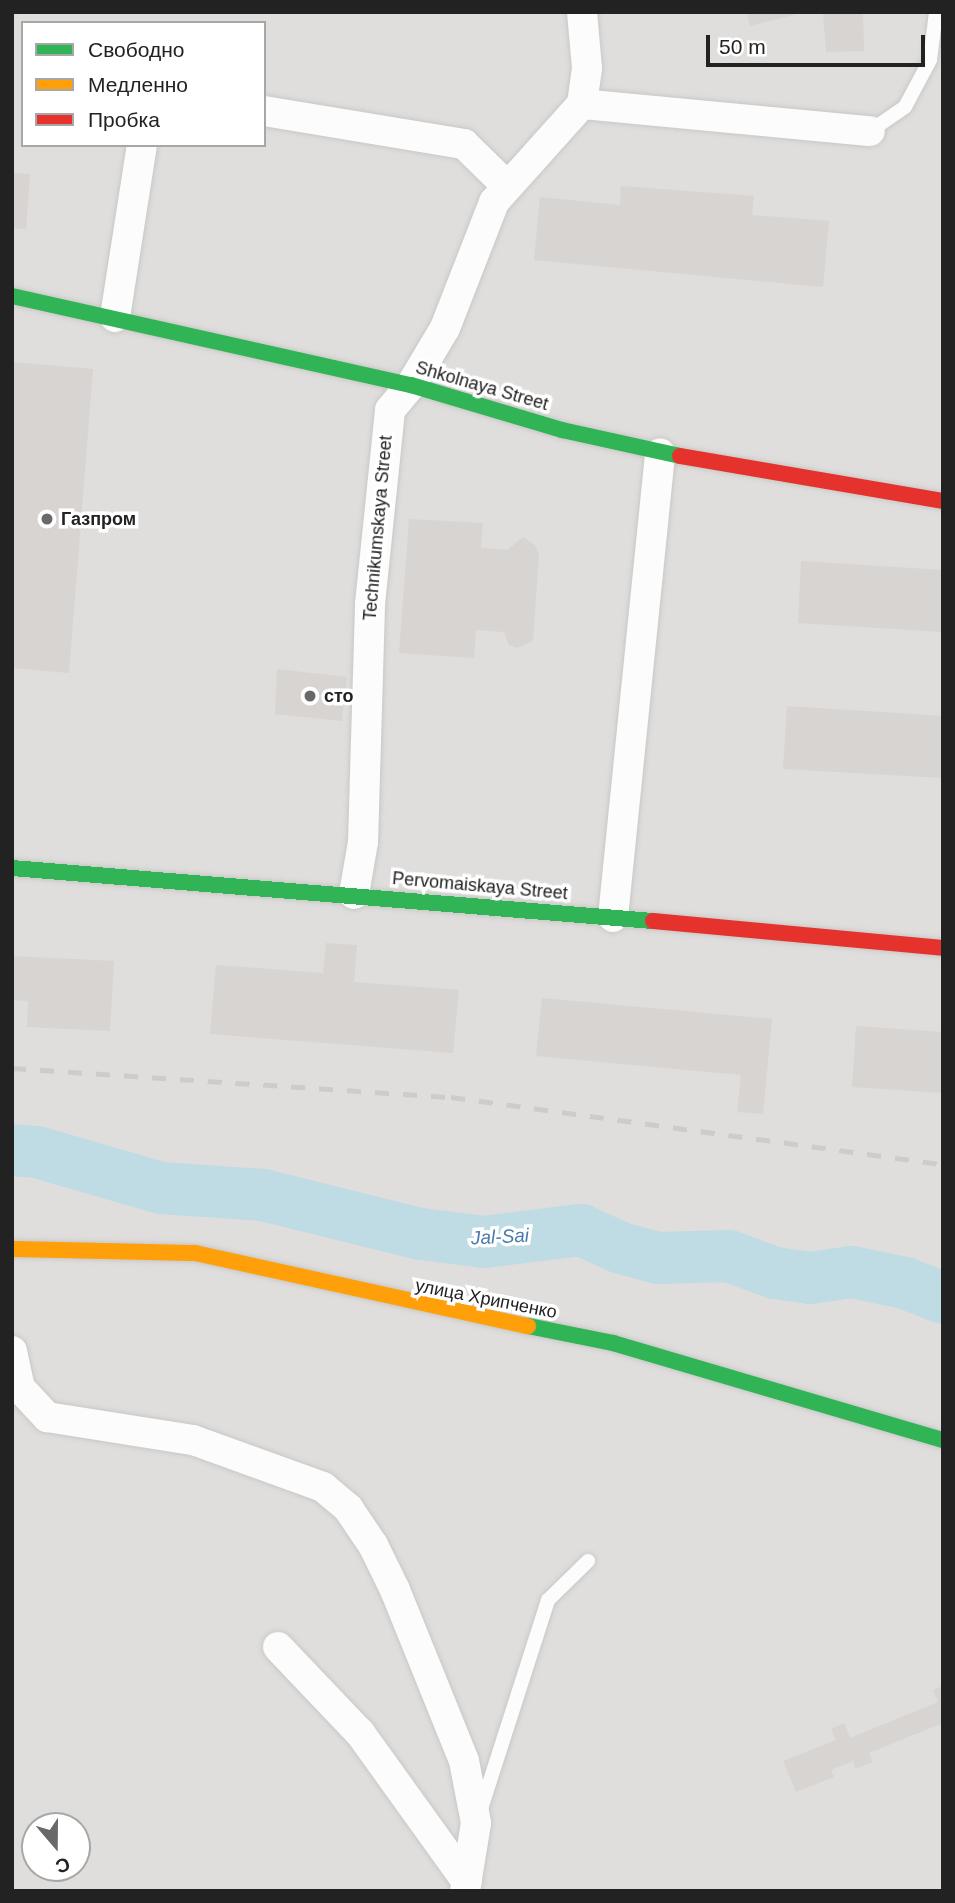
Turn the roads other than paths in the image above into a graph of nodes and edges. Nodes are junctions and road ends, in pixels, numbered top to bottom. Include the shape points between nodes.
1 (582, 12) edge
2 (936, 12) edge
3 (582, 104) junction
4 (266, 111) edge
5 (870, 131) joint
6 (142, 147) edge
7 (506, 185) junction
8 (12, 296) edge
9 (115, 317) junction
10 (411, 385) junction
11 (660, 453) junction
12 (943, 500) edge
13 (12, 868) edge
14 (354, 894) junction
15 (613, 917) junction
16 (943, 948) edge
17 (12, 1249) edge
18 (12, 1351) edge
19 (943, 1440) edge
20 (588, 1561) dead end
21 (278, 1647) dead end
22 (476, 1823) junction
23 (466, 1886) edge

1 - 3 street via 587,68
2 - 5 lane via 930,60 905,107
3 - 5 street
3 - 7 street, Technikumskaya Street
4 - 7 street via 464,144
6 - 9 street
7 - 10 street, Technikumskaya Street via 479,233 445,328
8 - 9 street, Shkolnaya Street
9 - 10 street, Shkolnaya Street
10 - 11 street, Shkolnaya Street via 562,430
10 - 14 street, Technikumskaya Street via 390,410 385,443 370,604 363,842
11 - 12 street, Shkolnaya Street
11 - 15 street
13 - 14 street, Pervomaiskaya Street
14 - 15 street, Pervomaiskaya Street
15 - 16 street, Pervomaiskaya Street
17 - 19 street, улица Хрипченко via 195,1253 413,1304 613,1343
18 - 22 street via 20,1388 47,1417 193,1440 323,1487 348,1508 373,1545 425,1663 464,1761
20 - 22 lane via 548,1600
21 - 23 street via 360,1733
22 - 23 street

